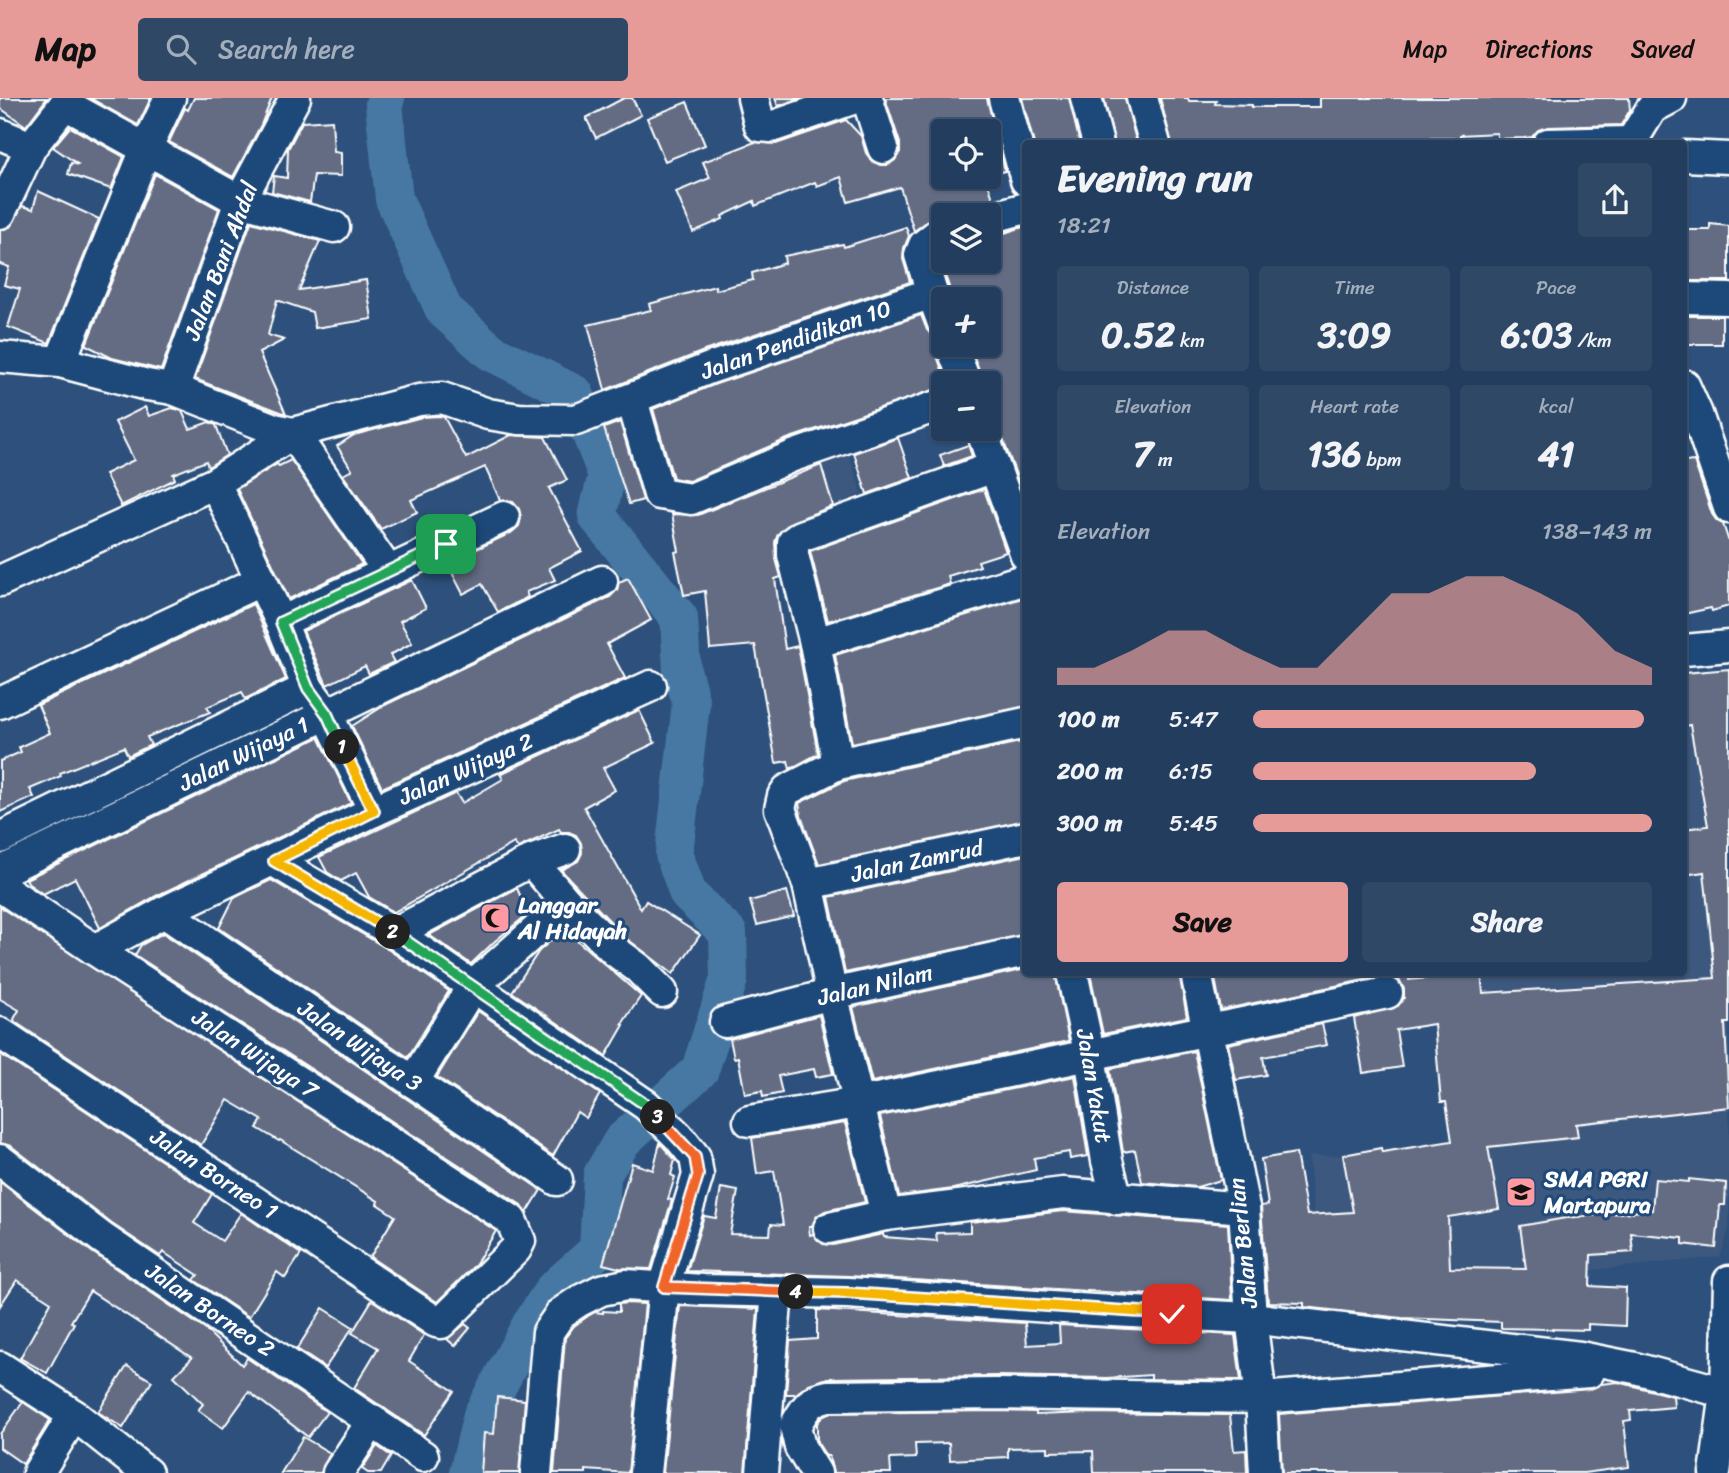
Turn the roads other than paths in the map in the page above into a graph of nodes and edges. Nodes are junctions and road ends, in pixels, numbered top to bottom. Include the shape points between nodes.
1 (170, 98) edge
2 (295, 98) edge
3 (753, 98) edge
4 (855, 98) edge
5 (867, 98) edge
6 (1004, 98) edge
7 (1086, 98) edge
8 (1142, 98) edge
9 (1671, 98) edge
10 (66, 101) edge
11 (9, 136) edge
12 (1095, 140) edge
13 (1154, 140) edge
14 (1632, 140) edge
15 (883, 148) dead end
16 (146, 149) junction
17 (1687, 156) edge
18 (1729, 158) edge
19 (1022, 160) edge
20 (240, 201) junction
21 (1022, 209) edge
22 (0, 213) edge
23 (1001, 215) edge
24 (334, 227) dead end
25 (931, 239) edge
26 (931, 290) edge
27 (931, 293) edge
28 (1687, 298) edge
29 (1729, 299) edge
30 (0, 357) edge
31 (61, 362) junction
32 (173, 389) junction
33 (632, 400) junction
34 (931, 408) edge
35 (1690, 415) edge
36 (293, 433) junction
37 (985, 441) edge
38 (994, 467) junction
39 (215, 483) junction
40 (1729, 508) edge
41 (504, 517) dead end
42 (1022, 544) edge
43 (388, 571) junction
44 (1022, 580) edge
45 (0, 581) edge
46 (601, 581) dead end
47 (260, 582) junction
48 (281, 622) junction
49 (815, 643) junction
50 (1729, 646) edge
51 (1687, 650) edge
52 (651, 686) dead end
53 (308, 688) junction
54 (0, 703) edge
55 (327, 714) junction
56 (1022, 727) edge
57 (838, 764) junction
58 (374, 811) junction
59 (0, 838) edge
60 (1022, 838) edge
61 (565, 849) dead end
62 (274, 861) junction
63 (531, 861) junction
64 (0, 872) edge
65 (808, 884) junction
66 (0, 886) edge
67 (568, 903) junction
68 (164, 912) junction
69 (395, 933) junction
70 (95, 950) junction
71 (1022, 952) edge
72 (1073, 976) edge
73 (1197, 976) edge
74 (472, 987) junction
75 (662, 992) dead end
76 (1387, 993) dead end
77 (832, 995) junction
78 (724, 1022) dead end
79 (1207, 1029) junction
80 (0, 1033) edge
81 (1090, 1056) junction
82 (413, 1082) junction
83 (858, 1103) junction
84 (749, 1121) dead end
85 (0, 1160) edge
86 (556, 1180) dead end
87 (1117, 1199) junction
88 (1244, 1208) junction
89 (886, 1215) junction
90 (829, 1228) dead end
91 (1729, 1281) edge
92 (664, 1287) junction
93 (777, 1292) junction
94 (428, 1316) joint
95 (1251, 1318) junction
96 (0, 1367) edge
97 (1635, 1368) junction
98 (1726, 1393) junction
99 (1261, 1398) junction
100 (74, 1415) junction
101 (373, 1420) junction
102 (800, 1447) junction
103 (423, 1456) dead end
104 (38, 1473) edge
105 (147, 1473) edge
106 (338, 1473) edge
107 (536, 1473) edge
108 (645, 1473) edge
109 (762, 1473) edge
110 (780, 1473) edge
111 (816, 1473) edge
112 (1265, 1473) edge
113 (1715, 1473) edge

1 - 16 street
2 - 20 street, Jalan Bani Ahdal
3 - 4 street via 764,127
5 - 15 street
6 - 19 street
7 - 12 street
8 - 13 street
9 - 14 street via 1652,108
10 - 11 street
10 - 16 street
11 - 22 street
16 - 20 street
16 - 31 street
17 - 18 street
20 - 24 street
20 - 32 street, Jalan Bani Ahdal
21 - 23 street
25 - 26 street via 920,255
27 - 33 street, Jalan Pendidikan 10 via 710,368
28 - 29 street
30 - 31 street
31 - 32 street
32 - 36 street
33 - 34 street via 660,494 691,499 793,456
33 - 36 street, Jalan Pendidikan 10 via 583,417 519,419 442,398 419,400
35 - 40 street
36 - 39 street
36 - 43 street
37 - 38 street
38 - 42 street
38 - 49 street via 793,542
39 - 45 street
39 - 47 street
41 - 43 street
43 - 48 street
44 - 49 street
46 - 55 street, Jalan Wijaya 1
47 - 48 street
47 - 54 street
48 - 53 street
49 - 57 street
50 - 51 street
52 - 58 street, Jalan Wijaya 2
53 - 55 street
53 - 59 street
55 - 58 street
55 - 64 street, Jalan Wijaya 1
56 - 57 street
57 - 65 street via 783,796 780,809
58 - 62 street, Jalan Wijaya 2
60 - 65 street, Jalan Zamrud
61 - 63 street
62 - 68 street, Jalan Wijaya 2
62 - 69 street
63 - 67 street
63 - 69 street
65 - 77 street
66 - 70 street, Jalan Wijaya 7
67 - 74 street
67 - 75 street
68 - 70 street, Jalan Wijaya 2
68 - 82 street, Jalan Wijaya 3
69 - 74 street
70 - 94 street, Jalan Wijaya 7 via 511,1220 520,1241 516,1249 441,1323
71 - 77 street, Jalan Nilam
72 - 81 street, Jalan Yakut
73 - 79 street, Jalan Berlian
74 - 82 street
74 - 92 street via 646,1105 695,1157 698,1175
76 - 79 street
77 - 78 street, Jalan Nilam
77 - 83 street
79 - 81 street
79 - 88 street, Jalan Berlian
80 - 94 street, Jalan Borneo 1
81 - 83 street
81 - 87 street, Jalan Yakut
82 - 86 street, Jalan Wijaya 3
83 - 84 street
83 - 89 street
85 - 101 street, Jalan Borneo 2 via 102,1238
87 - 88 street
87 - 89 street via 1063,1193
88 - 95 street, Jalan Berlian
89 - 90 street
91 - 98 street
92 - 93 street
92 - 107 street via 626,1285 601,1290 561,1313 548,1332
92 - 108 street
93 - 95 street
93 - 109 street
95 - 97 street via 1580,1357
95 - 99 street, Jalan Berlian
96 - 100 street
97 - 98 street
97 - 99 street
98 - 113 street
99 - 102 street via 828,1396 807,1406 795,1426
99 - 112 street, Jalan Berlian
100 - 104 street
100 - 105 street
101 - 103 street, Jalan Borneo 2
101 - 106 street
102 - 110 street
102 - 111 street

